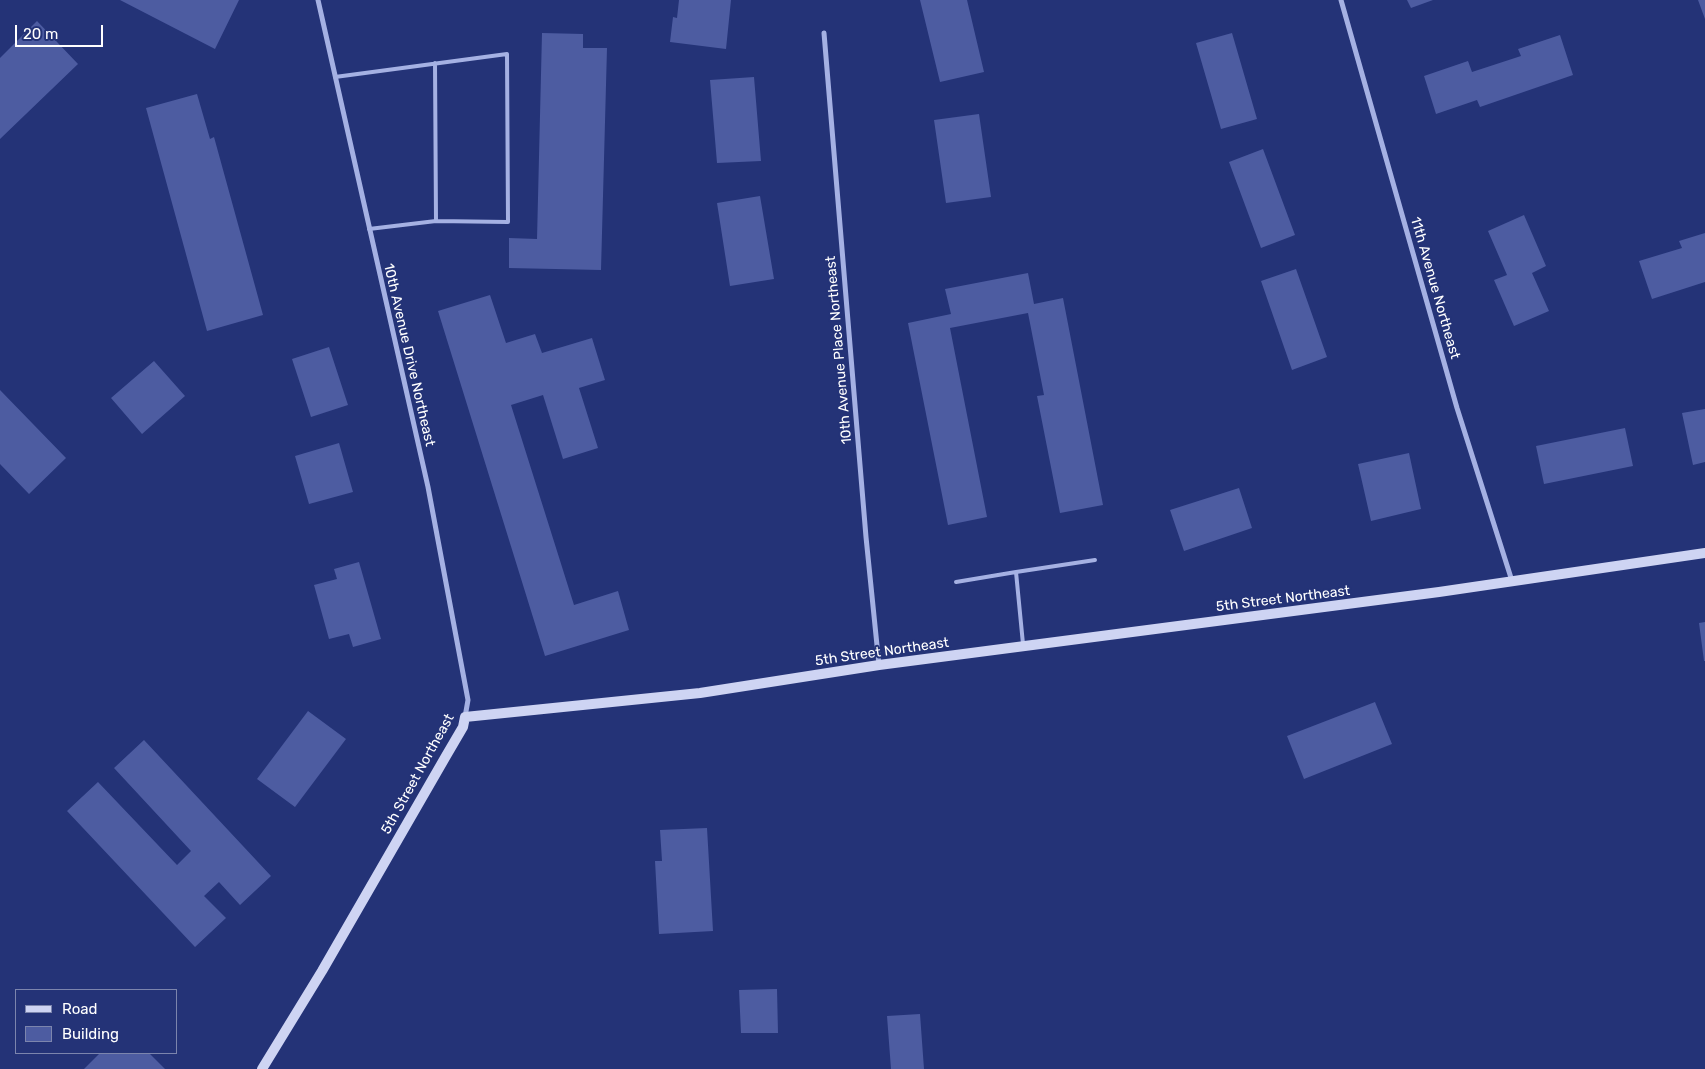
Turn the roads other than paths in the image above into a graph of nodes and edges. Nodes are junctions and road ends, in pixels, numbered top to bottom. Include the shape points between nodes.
1 (318, 0) edge
2 (1341, 0) edge
3 (824, 33) dead end
4 (435, 63) junction
5 (335, 77) junction
6 (436, 221) junction
7 (369, 229) junction
8 (1705, 553) edge
9 (1095, 560) dead end
10 (1016, 572) junction
11 (1512, 581) junction
12 (956, 582) dead end
13 (1023, 646) junction
14 (880, 665) junction
15 (465, 716) junction
16 (262, 1069) edge

1 - 5 street, 10th Avenue Drive Northeast
2 - 11 street, 11th Avenue Northeast via 1457,408
3 - 14 street, 10th Avenue Place Northeast via 865,527
4 - 5 lane
4 - 6 lane
4 - 6 lane via 507,54 508,222
5 - 7 street, 10th Avenue Drive Northeast
6 - 7 lane
7 - 15 street, 10th Avenue Drive Northeast via 428,488 468,700
8 - 11 street, 5th Street Northeast
9 - 10 lane
10 - 12 lane
10 - 13 lane
11 - 13 street, 5th Street Northeast
13 - 14 street, 5th Street Northeast
14 - 15 street, 5th Street Northeast via 700,692
15 - 16 street, 5th Street Northeast via 450,749

